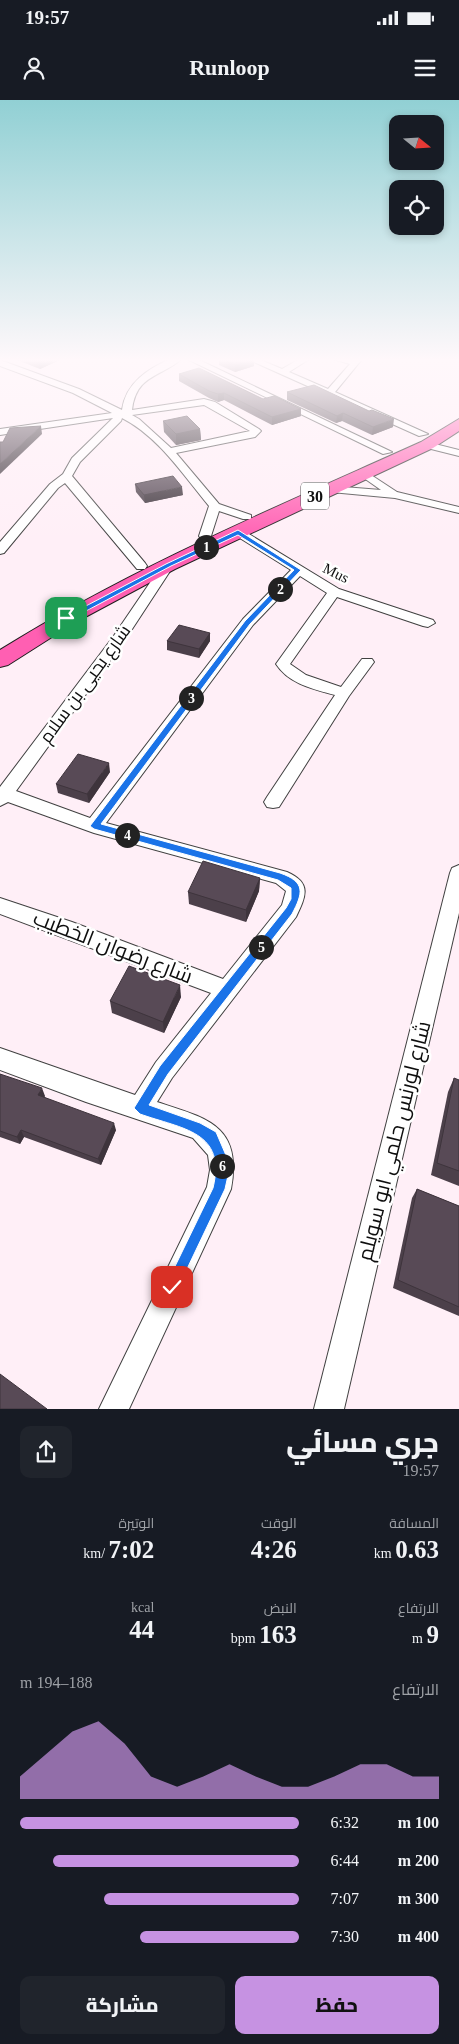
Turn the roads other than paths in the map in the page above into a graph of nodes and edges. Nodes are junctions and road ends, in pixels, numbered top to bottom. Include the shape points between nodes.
1 (61, 419) edge
2 (85, 419) edge
3 (94, 419) edge
4 (115, 419) edge
5 (129, 419) edge
6 (237, 419) edge
7 (318, 419) edge
8 (384, 419) edge
9 (453, 419) edge
10 (53, 423) junction
11 (459, 424) edge
12 (0, 432) edge
13 (425, 439) junction
14 (169, 451) junction
15 (387, 452) junction
16 (459, 453) edge
17 (365, 474) junction
18 (67, 476) junction
19 (331, 489) junction
20 (395, 495) junction
21 (215, 506) junction
22 (459, 510) edge
23 (243, 524) junction
24 (205, 536) junction
25 (0, 550) edge
26 (168, 565) junction
27 (141, 566) junction
28 (298, 570) junction
29 (334, 592) junction
30 (428, 623) dead end
31 (0, 641) edge
32 (0, 660) edge
33 (367, 662) dead end
34 (344, 692) junction
35 (2, 797) edge
36 (273, 802) dead end
37 (94, 826) junction
38 (459, 873) edge
39 (0, 906) edge
40 (455, 912) edge
41 (225, 990) junction
42 (0, 1059) edge
43 (140, 1108) junction
44 (114, 1409) edge
45 (329, 1409) edge

1 - 10 street
2 - 10 street
3 - 10 street
4 - 18 street via 76,460
5 - 14 street
6 - 14 street via 256,431 251,435
7 - 15 street
8 - 13 street
9 - 13 main road, 30
10 - 12 street
11 - 13 main road, 30
13 - 15 main road, 30
13 - 16 street
13 - 17 main road, 30
14 - 21 street
15 - 23 main road, 30
17 - 19 main road, 30
17 - 20 street
18 - 25 street via 54,486
18 - 27 street
19 - 20 street
19 - 23 main road, 30
20 - 22 street
21 - 23 street, Mus
21 - 24 street
23 - 24 main road, 30
23 - 26 main road, 30
23 - 28 street, Mus
24 - 27 main road, 30
26 - 32 main road, 30 via 66,618
26 - 35 street, شارع يحيى بن سلام via 118,640
27 - 31 main road, 30
28 - 29 street, Mus
28 - 37 street via 248,622
29 - 30 street, Mus
29 - 34 street via 283,664 296,676
33 - 34 street
34 - 36 street
35 - 37 street
37 - 41 street via 292,883 296,893 289,911
38 - 40 street, شارع لورنس حلمي ابو سويلم
39 - 41 street, شارع رضوان الخطيب
40 - 45 street, شارع لورنس حلمي ابو سويلم
41 - 43 street via 164,1070
42 - 43 street
43 - 44 street via 200,1128 212,1137 218,1147 223,1171 218,1189

